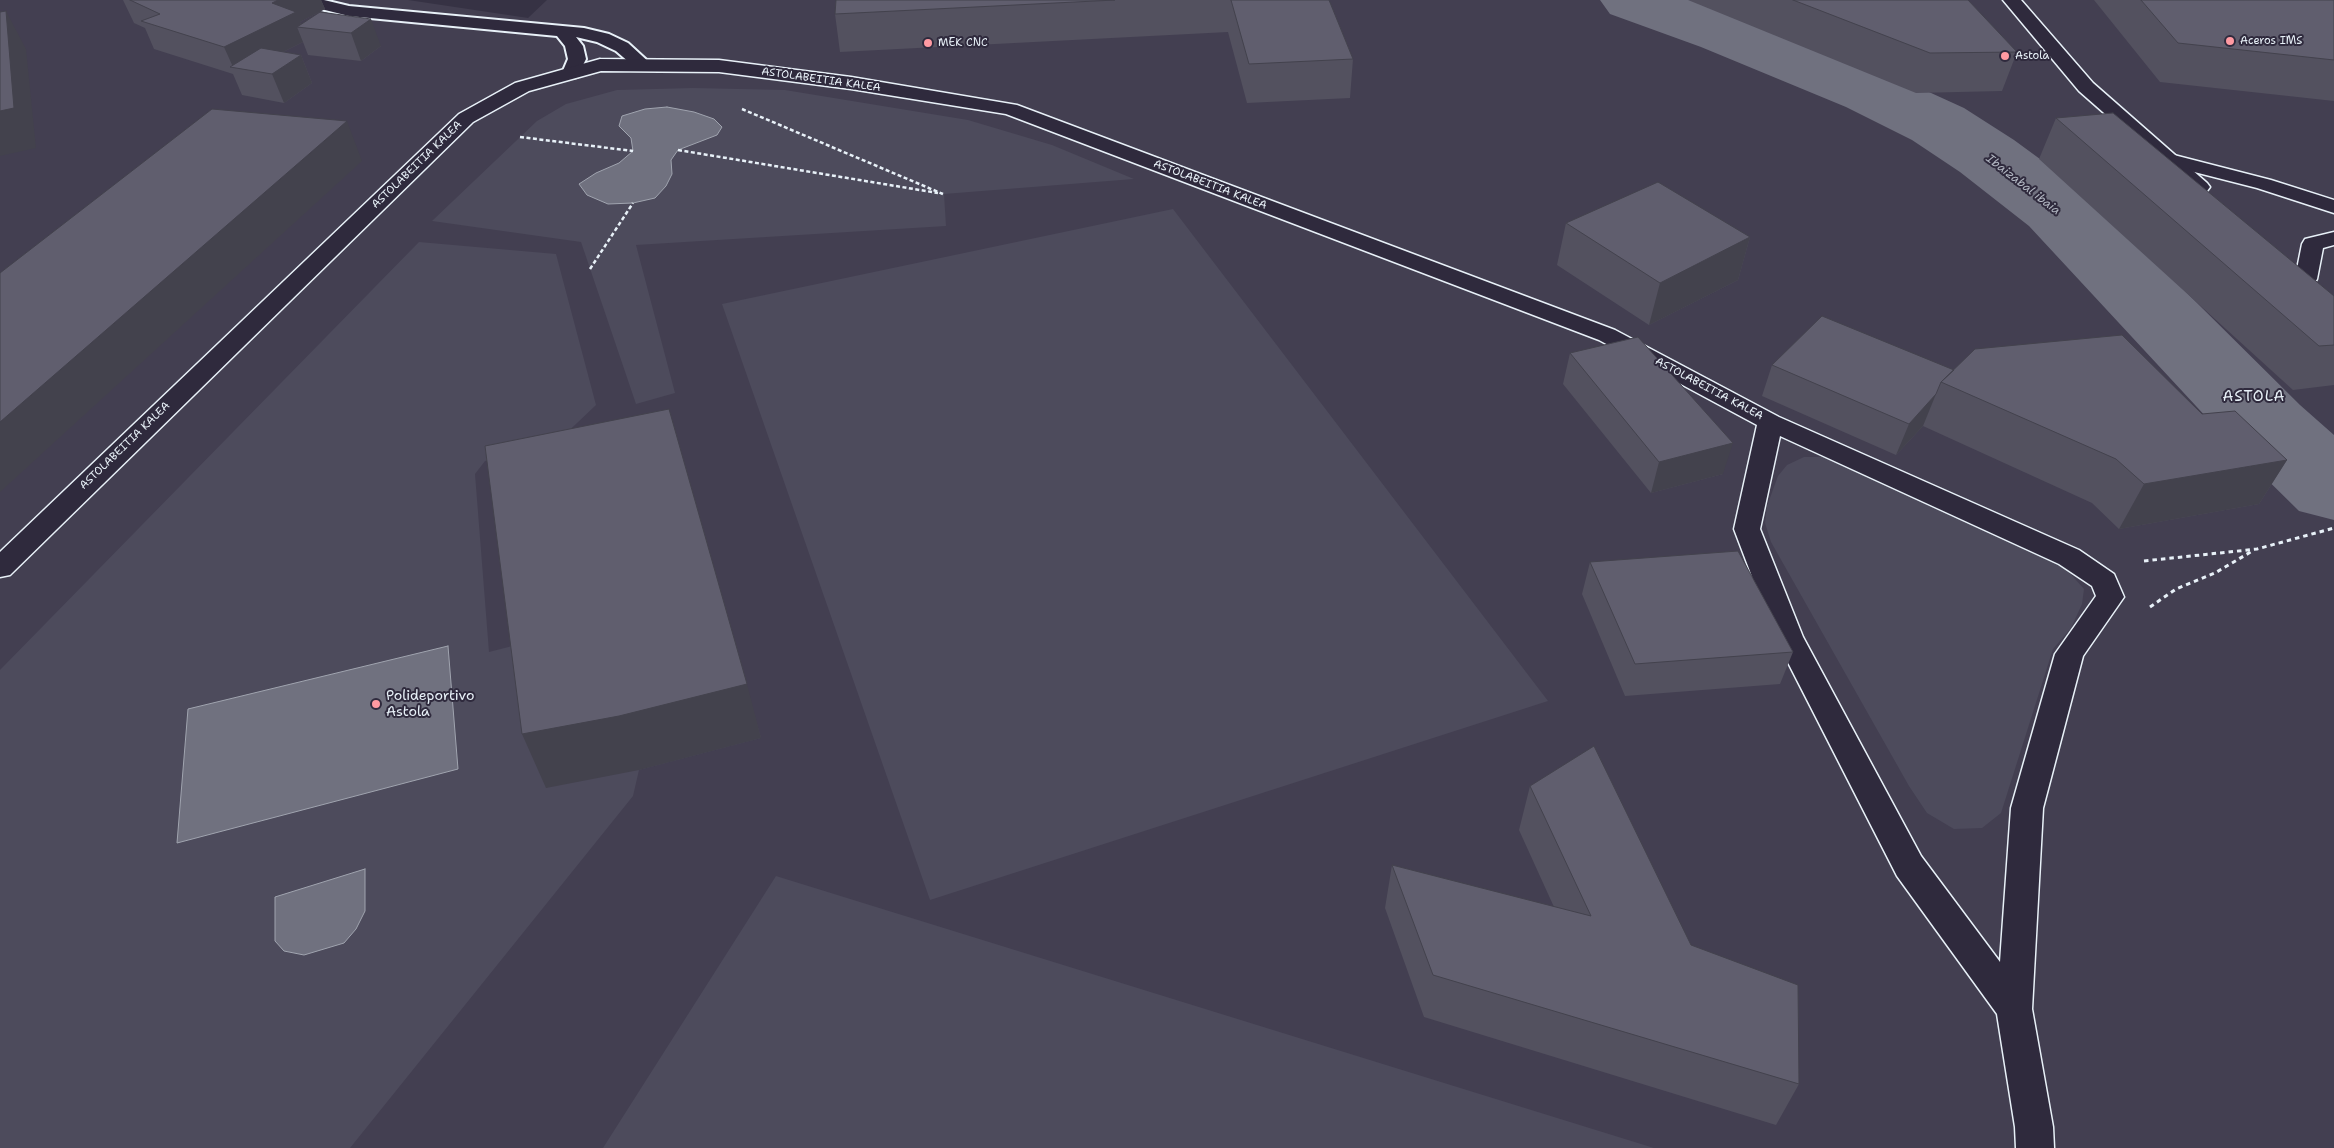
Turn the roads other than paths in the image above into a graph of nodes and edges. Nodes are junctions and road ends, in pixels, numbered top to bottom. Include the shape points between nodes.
1 (303, 0) edge
2 (2012, 0) edge
3 (564, 33) junction
4 (643, 66) junction
5 (571, 73) junction
6 (2170, 160) junction
7 (2215, 200) edge
8 (2334, 207) edge
9 (2334, 238) edge
10 (2306, 279) edge
11 (1770, 422) junction
12 (0, 568) edge
13 (2014, 1009) junction
14 (2035, 1148) edge

1 - 3 lane via 349,10
2 - 6 street via 2086,87
3 - 4 lane via 584,33 603,38 622,47
3 - 5 lane via 574,46 577,59
4 - 5 street, ASTOLABEITIA KALEA via 600,65
4 - 11 street, ASTOLABEITIA KALEA via 729,67 1010,109 1607,335
5 - 12 street, ASTOLABEITIA KALEA via 522,87 466,118
6 - 7 street
6 - 8 street via 2264,184
9 - 10 street via 2313,244
11 - 13 street via 1747,529 1789,637 1910,866
11 - 13 street, ASTOLABEITIA KALEA via 2069,557 2104,581 2110,597 2068,654 2027,808
13 - 14 street

